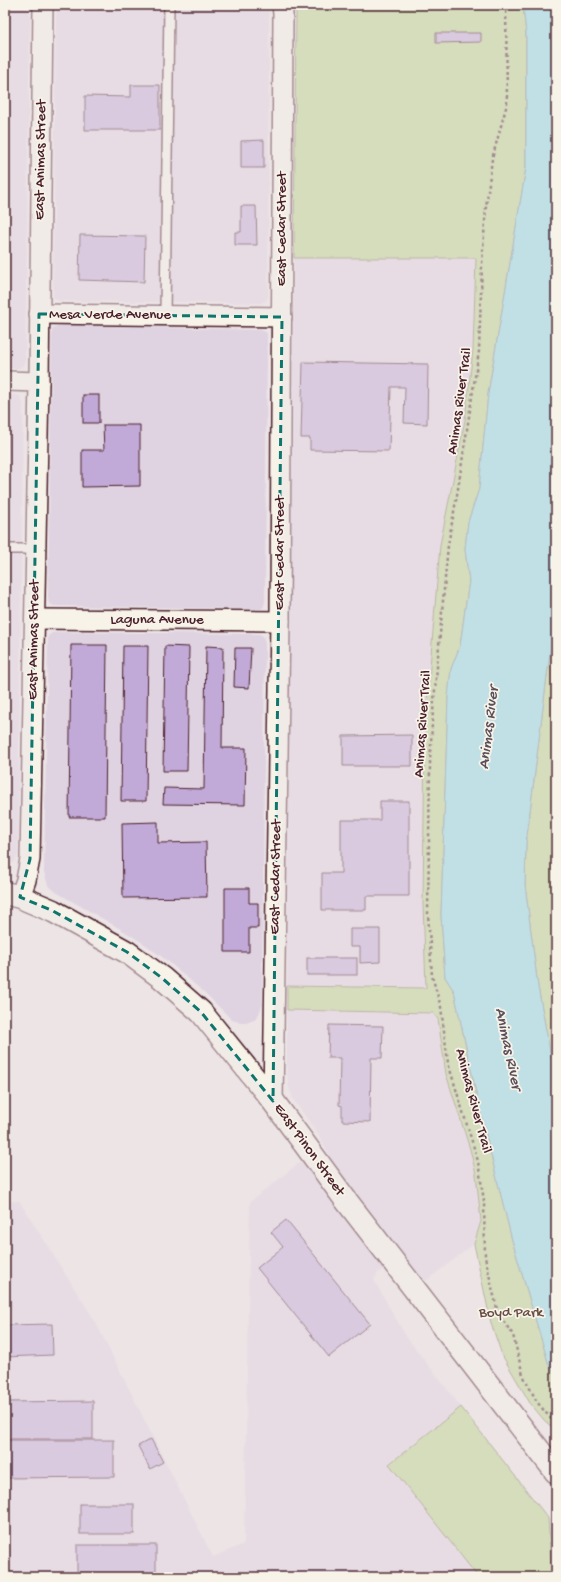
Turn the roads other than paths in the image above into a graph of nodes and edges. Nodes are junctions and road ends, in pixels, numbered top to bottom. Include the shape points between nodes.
1 (43, 5) edge
2 (169, 5) edge
3 (282, 5) edge
4 (39, 314) junction
5 (165, 315) junction
6 (282, 316) junction
7 (5, 381) edge
8 (39, 382) junction
9 (5, 549) edge
10 (36, 549) junction
11 (34, 619) junction
12 (280, 621) junction
13 (13, 895) edge
14 (273, 1101) junction
15 (556, 1472) edge

1 - 4 street, East Animas Street
2 - 5 lane
3 - 6 street, East Cedar Street
4 - 5 street, Mesa Verde Avenue
4 - 8 street, Mesa Verde Avenue
5 - 6 street, Mesa Verde Avenue
6 - 12 street, East Cedar Street
7 - 8 street
8 - 10 street, East Animas Street
9 - 10 lane
10 - 11 street, East Animas Street
11 - 12 street, Laguna Avenue
11 - 13 street, East Animas Street via 30,859 26,880
12 - 14 street, East Cedar Street
13 - 14 main road, East Pinon Street via 53,910 127,952 162,978 202,1012
14 - 15 main road, East Pinon Street

